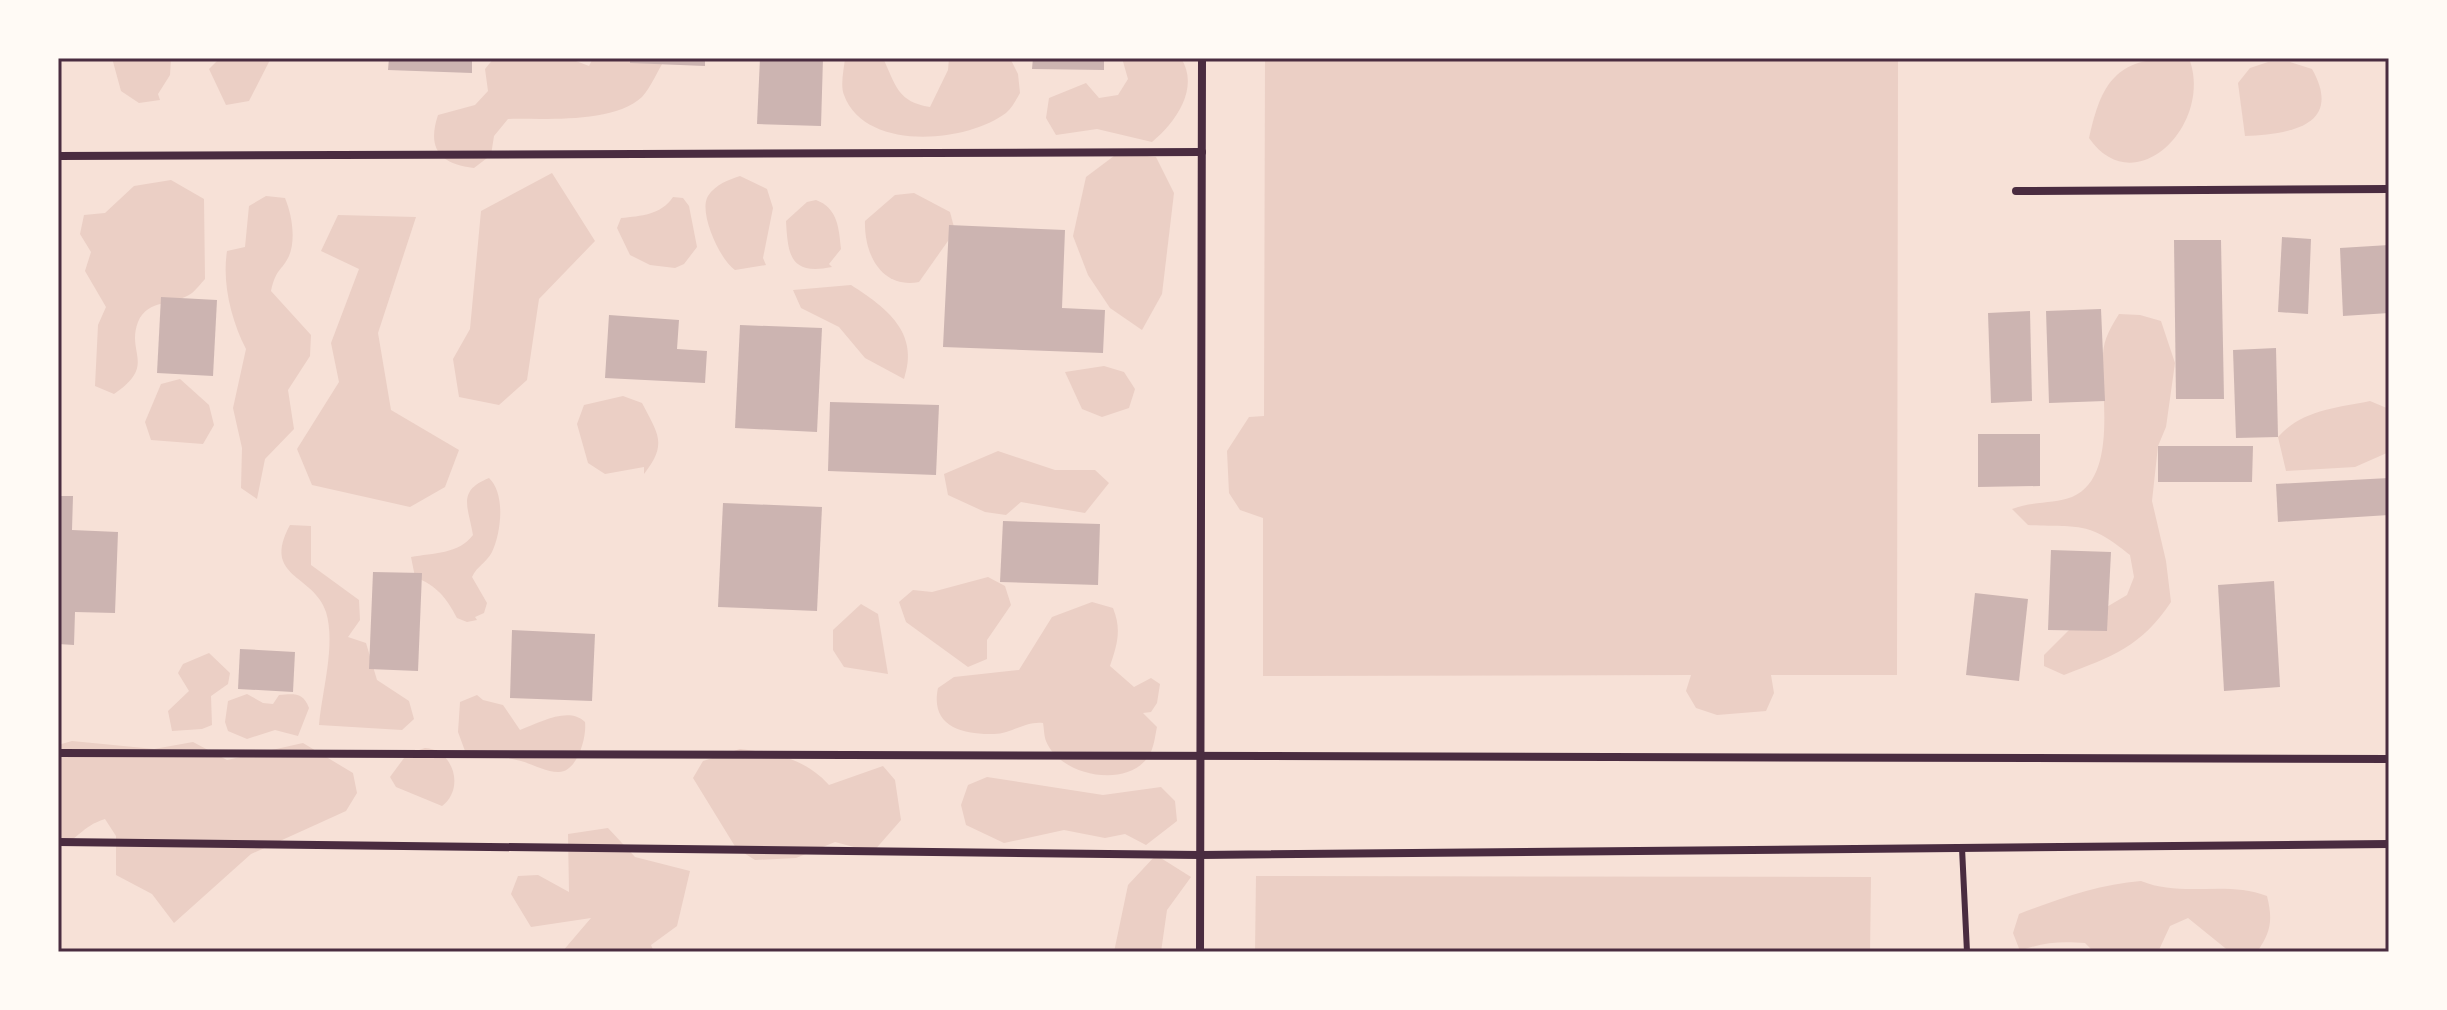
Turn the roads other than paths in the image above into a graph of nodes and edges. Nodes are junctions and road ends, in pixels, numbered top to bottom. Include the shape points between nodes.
1 (1202, 58) edge
2 (1202, 152) junction
3 (58, 156) edge
4 (2389, 189) edge
5 (2016, 191) dead end
6 (58, 753) edge
7 (1200, 758) junction
8 (2389, 759) edge
9 (58, 842) edge
10 (2389, 844) edge
11 (1962, 848) junction
12 (1200, 855) junction
13 (1200, 952) edge
14 (1967, 952) edge

1 - 2 street
2 - 3 street
2 - 7 street
4 - 5 street
6 - 7 street
7 - 8 street
7 - 12 street
9 - 12 street
10 - 11 street
11 - 12 street
11 - 14 lane
12 - 13 street

